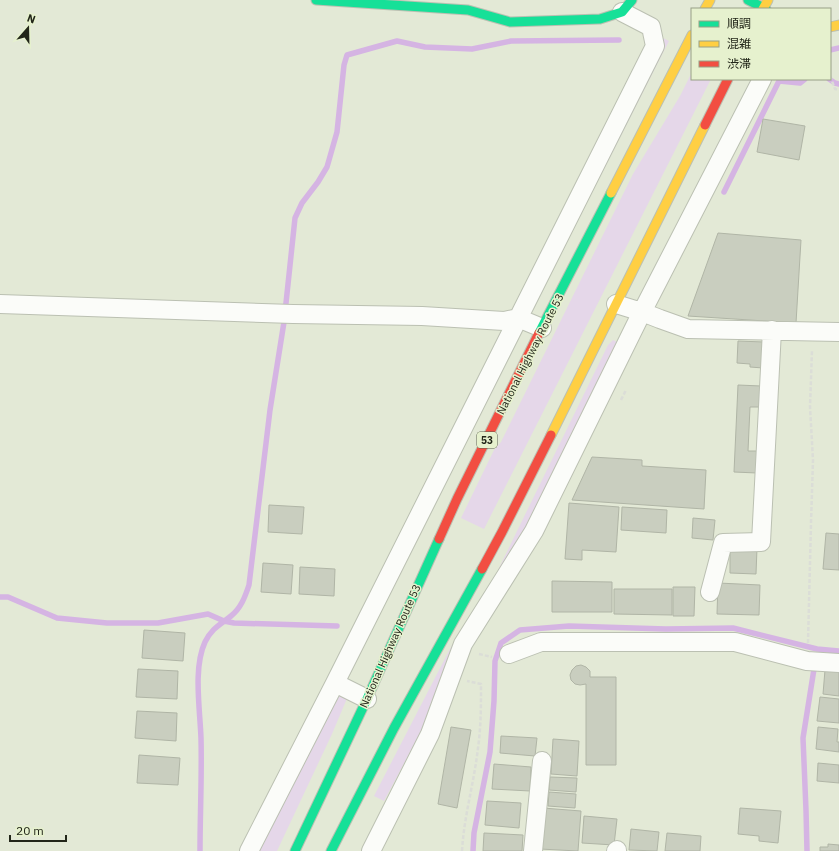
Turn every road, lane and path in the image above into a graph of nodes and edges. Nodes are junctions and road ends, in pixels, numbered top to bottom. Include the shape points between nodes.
1 (316, 0) edge
2 (748, 0) edge
3 (627, 6) edge
4 (765, 7) edge
5 (691, 37) edge
6 (831, 78) edge
7 (728, 80) edge
8 (761, 80) edge
9 (839, 90) edge
10 (0, 304) edge
11 (616, 304) junction
12 (642, 312) junction
13 (518, 318) junction
14 (542, 328) junction
15 (772, 330) junction
16 (813, 331) junction
17 (839, 332) edge
18 (710, 592) dead end
19 (809, 637) dead end
20 (509, 654) dead end
21 (839, 663) edge
22 (463, 680) dead end
23 (335, 683) junction
24 (367, 699) junction
25 (542, 761) dead end
26 (249, 851) edge
27 (295, 851) edge
28 (331, 851) edge
29 (370, 851) edge
30 (462, 851) edge
31 (533, 851) edge

1 - 3 main road via 468,10 510,22 600,19
2 - 4 main road
3 - 13 street via 651,27 654,46
5 - 14 main road, National Highway Route 53 / 53
6 - 9 path via 835,89
7 - 11 main road
8 - 12 street
10 - 13 street via 422,316 504,321
11 - 12 street
11 - 28 main road via 502,532 394,728
12 - 15 street via 688,329
12 - 29 street via 534,531 463,644 430,734
13 - 14 street
13 - 23 street
14 - 24 main road, National Highway Route 53 / 53 via 457,499
15 - 16 street
15 - 18 street via 761,542 723,543
16 - 17 street
16 - 19 path via 810,407 813,460
20 - 21 street via 541,642 735,642 807,661
22 - 30 path via 480,684 481,700 478,748
23 - 24 street
23 - 26 street
24 - 27 main road, National Highway Route 53 / 53
25 - 31 street

